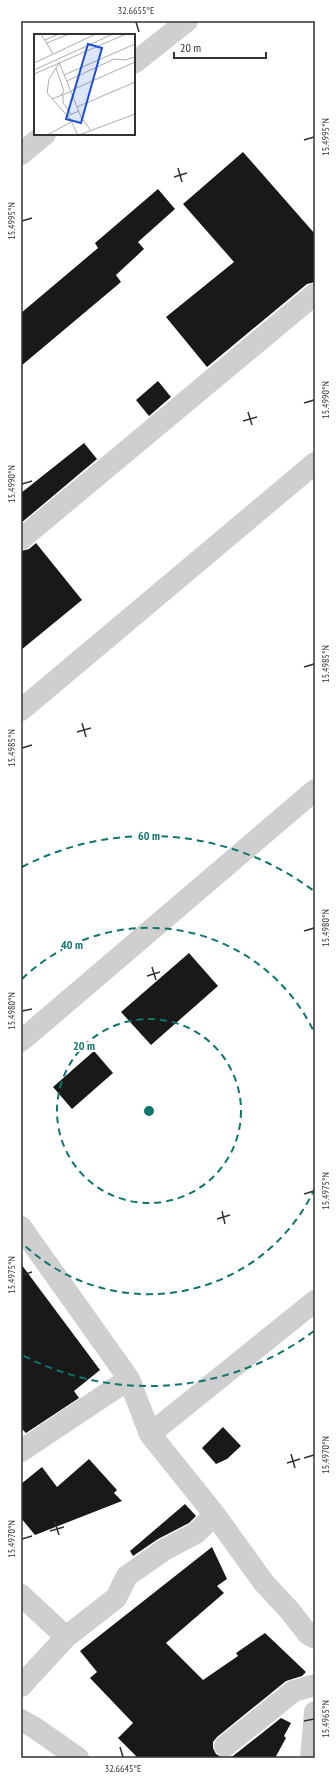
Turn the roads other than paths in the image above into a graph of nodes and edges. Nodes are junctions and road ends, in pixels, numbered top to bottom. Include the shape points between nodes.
1 (187, 21) edge
2 (135, 62) edge
3 (44, 135) edge
4 (21, 154) edge
5 (315, 294) edge
6 (315, 464) edge
7 (21, 539) edge
8 (21, 710) edge
9 (315, 790) edge
10 (21, 1041) edge
11 (21, 1227) edge
12 (315, 1301) edge
13 (129, 1379) junction
14 (150, 1434) junction
15 (21, 1451) edge
16 (215, 1515) junction
17 (21, 1595) edge
18 (66, 1637) junction
19 (315, 1638) edge
20 (315, 1685) edge
21 (21, 1686) edge
22 (315, 1712) edge
23 (21, 1720) edge
24 (225, 1746) dead end
25 (78, 1758) edge
26 (311, 1758) edge

1 - 2 street
3 - 4 street
5 - 7 street
6 - 8 street
9 - 10 street
11 - 13 street
12 - 14 street
13 - 14 street
13 - 15 street
14 - 16 street
16 - 18 street via 196,1532 164,1550 127,1576 116,1598
16 - 19 street via 264,1583 308,1634
17 - 18 street
18 - 21 street
20 - 24 street via 294,1691
22 - 26 street
23 - 25 street

